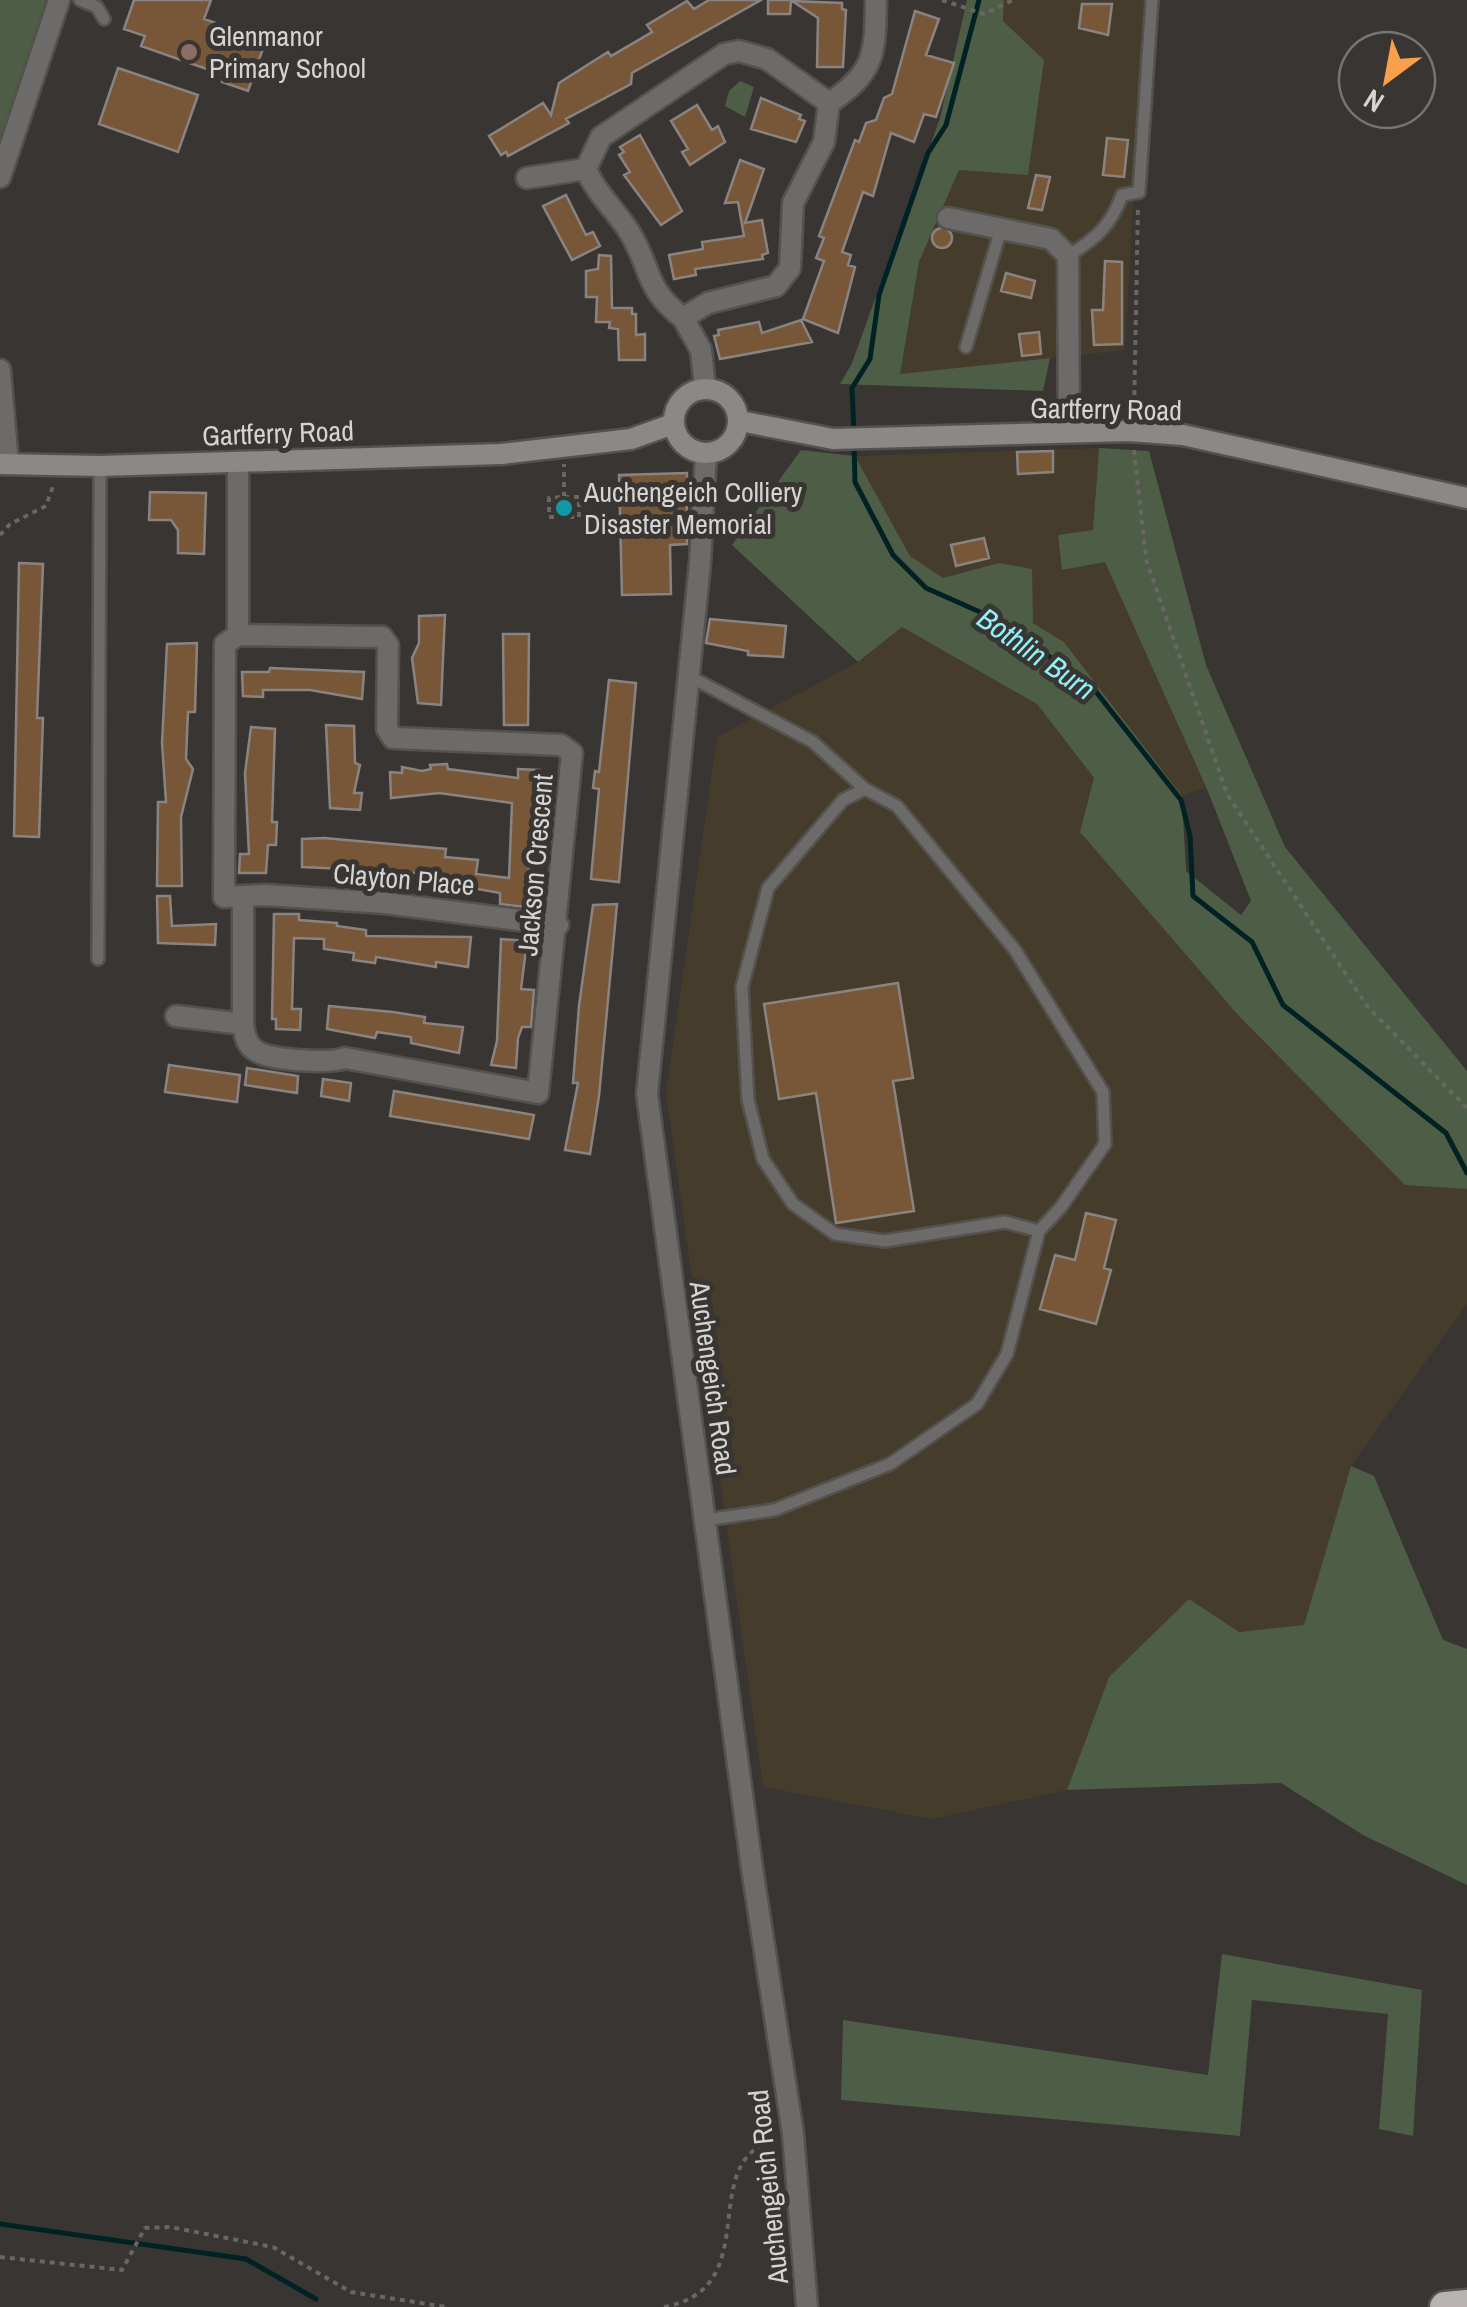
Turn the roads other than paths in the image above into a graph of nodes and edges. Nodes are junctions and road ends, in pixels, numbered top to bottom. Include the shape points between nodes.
1 (59, 0) edge
2 (80, 0) edge
3 (876, 0) edge
4 (1152, 0) edge
5 (104, 19) dead end
6 (830, 103) junction
7 (586, 168) junction
8 (0, 177) edge
9 (526, 178) dead end
10 (948, 218) dead end
11 (1002, 229) junction
12 (1068, 256) junction
13 (683, 318) junction
14 (966, 347) dead end
15 (0, 370) edge
16 (706, 388) junction
17 (740, 421) junction
18 (673, 424) junction
19 (1069, 432) junction
20 (706, 453) junction
21 (238, 462) junction
22 (4, 464) edge
23 (100, 466) junction
24 (1467, 498) edge
25 (238, 635) junction
26 (689, 676) junction
27 (865, 789) junction
28 (243, 898) junction
29 (558, 925) junction
30 (98, 960) dead end
31 (176, 1016) dead end
32 (243, 1024) junction
33 (1039, 1231) junction
34 (705, 1520) junction
35 (1467, 2304) edge
36 (807, 2307) edge
37 (1445, 2307) edge

1 - 8 street
2 - 5 lane via 97,7
3 - 6 street via 871,63
4 - 12 lane via 1139,192 1122,196 1097,238
6 - 7 street via 767,58 724,54 601,137
6 - 13 street via 824,142 794,204 790,268 776,286 708,303
7 - 9 street
7 - 13 street via 633,238 648,282
10 - 11 street
11 - 12 street via 1051,239
11 - 14 lane
12 - 19 street
13 - 16 street via 701,350
15 - 22 street
16 - 17 street via 730,399
16 - 18 street via 686,395
17 - 19 street, Gartferry Road via 833,439
17 - 20 street via 730,443
18 - 20 street via 686,446
18 - 21 street, Gartferry Road via 632,439 564,450
19 - 24 street, Gartferry Road via 1183,436
20 - 26 street, Auchengeich Road
21 - 23 street, Gartferry Road
21 - 25 street
22 - 23 street, Gartferry Road
23 - 30 lane
25 - 28 street via 225,644 224,897
25 - 29 street, Jackson Crescent via 382,637 388,645 387,730 394,738 562,744 572,753
26 - 27 lane via 813,742
26 - 34 street, Auchengeich Road via 647,1094
27 - 33 lane via 897,806 1016,950 1103,1092 1105,1144
27 - 33 lane via 842,800 768,888 742,987 748,1100 763,1159 792,1204 836,1234 885,1242 1005,1222
28 - 29 street, Clayton Place via 385,903
28 - 32 street
29 - 32 street, Jackson Crescent via 538,1092 345,1058 332,1063 258,1052 246,1041
31 - 32 street
33 - 34 lane via 1007,1354 977,1404 890,1464 774,1510
34 - 36 street, Auchengeich Road via 793,2134
35 - 37 highway

